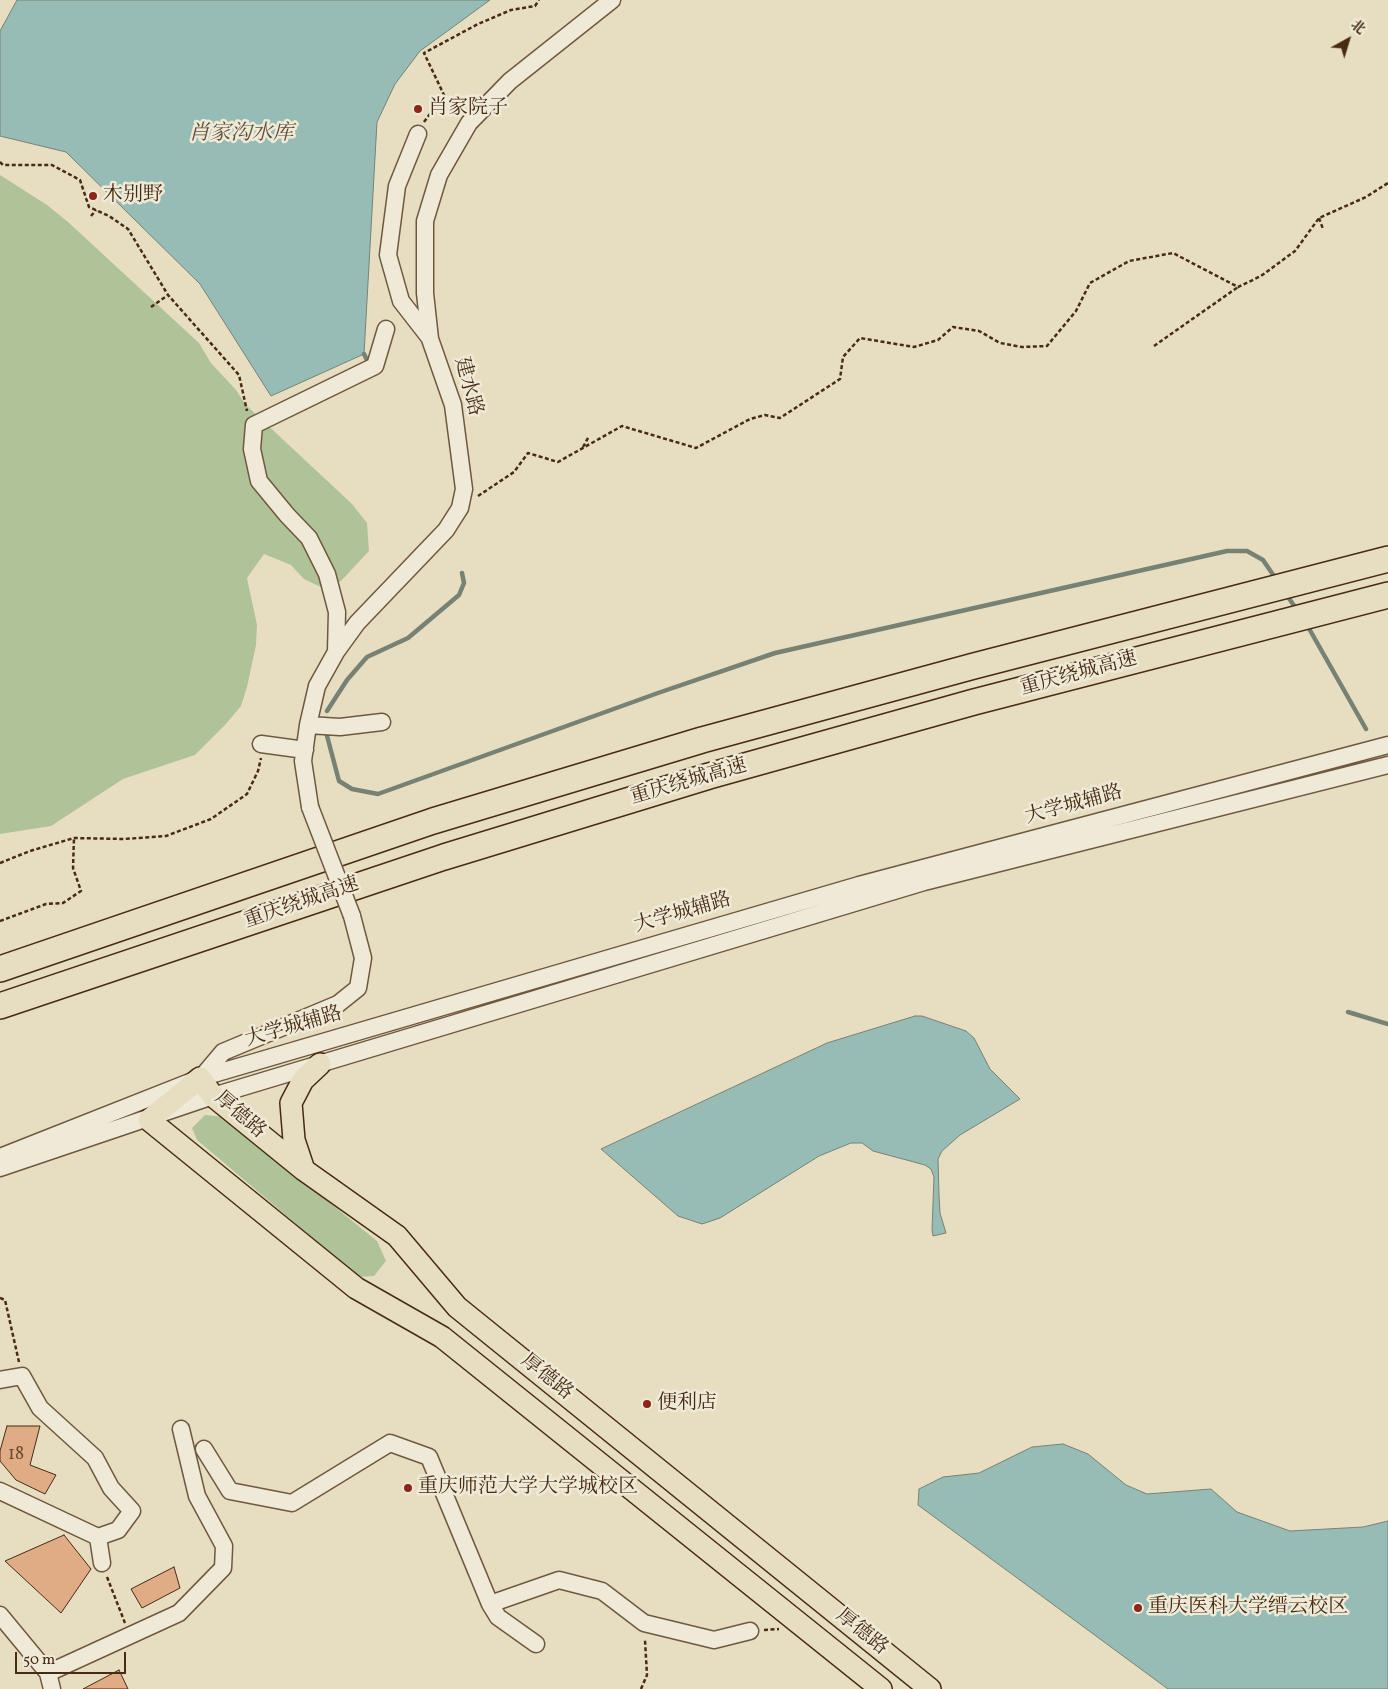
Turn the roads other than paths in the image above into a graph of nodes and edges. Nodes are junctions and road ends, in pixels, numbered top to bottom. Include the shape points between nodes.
1 (612, 0) edge
2 (418, 134) road end
3 (386, 328) dead end
4 (430, 339) junction
5 (1388, 560) edge
6 (1388, 595) edge
7 (336, 652) junction
8 (382, 722) dead end
9 (308, 725) junction
10 (262, 744) road end
11 (1388, 745) edge
12 (305, 750) junction
13 (1388, 765) edge
14 (0, 969) edge
15 (0, 1006) edge
16 (320, 1064) junction
17 (200, 1078) junction
18 (213, 1096) junction
19 (149, 1120) junction
20 (0, 1157) edge
21 (0, 1168) edge
22 (304, 1170) junction
23 (0, 1380) edge
24 (181, 1428) dead end
25 (204, 1449) dead end
26 (0, 1491) edge
27 (98, 1537) junction
28 (102, 1563) road end
29 (490, 1604) junction
30 (0, 1615) edge
31 (750, 1631) road end
32 (536, 1644) dead end
33 (48, 1673) junction
34 (52, 1689) edge
35 (880, 1689) edge
36 (930, 1689) edge

1 - 4 street, 建水路 via 510,81 469,123 439,175 425,221 425,293
2 - 4 street via 397,186 388,255 401,300
3 - 7 street via 375,366 254,425 252,449 259,481 309,538 328,574 337,612
4 - 7 street, 建水路 via 453,405 464,489 460,508 446,530 357,623
5 - 14 highway, 重庆绕城高速 via 702,740 433,821
6 - 15 highway, 重庆绕城高速 via 974,702 709,776 444,857
7 - 9 street, 建水路 via 317,686
8 - 9 street via 340,728
9 - 12 street, 建水路
10 - 12 street
11 - 17 street, 大学城辅路 via 859,884
12 - 17 street, 建水路, bridge via 303,761 310,807 352,916 363,958 358,988 338,1004 223,1052
13 - 16 street, 大学城辅路 via 924,882
16 - 18 street, 大学城辅路
16 - 22 main road via 303,1080 291,1104 294,1140
17 - 18 main road, 厚德路
17 - 19 main road, 厚德路
17 - 20 street, 大学城辅路
18 - 19 street, 大学城辅路
18 - 22 main road, 厚德路
19 - 21 street, 大学城辅路
19 - 35 main road, 厚德路 via 356,1288 442,1337
22 - 36 main road, 厚德路 via 397,1236 458,1307
23 - 27 street via 22,1376 40,1408 95,1458 111,1488 132,1511 118,1530
24 - 33 street via 197,1496 224,1546 223,1568 180,1613
25 - 29 street via 230,1491 292,1503 390,1443 429,1458
26 - 27 street
27 - 28 street
29 - 31 street via 558,1580 602,1591 644,1623 714,1640
29 - 32 street via 498,1618
30 - 33 street
33 - 34 street

